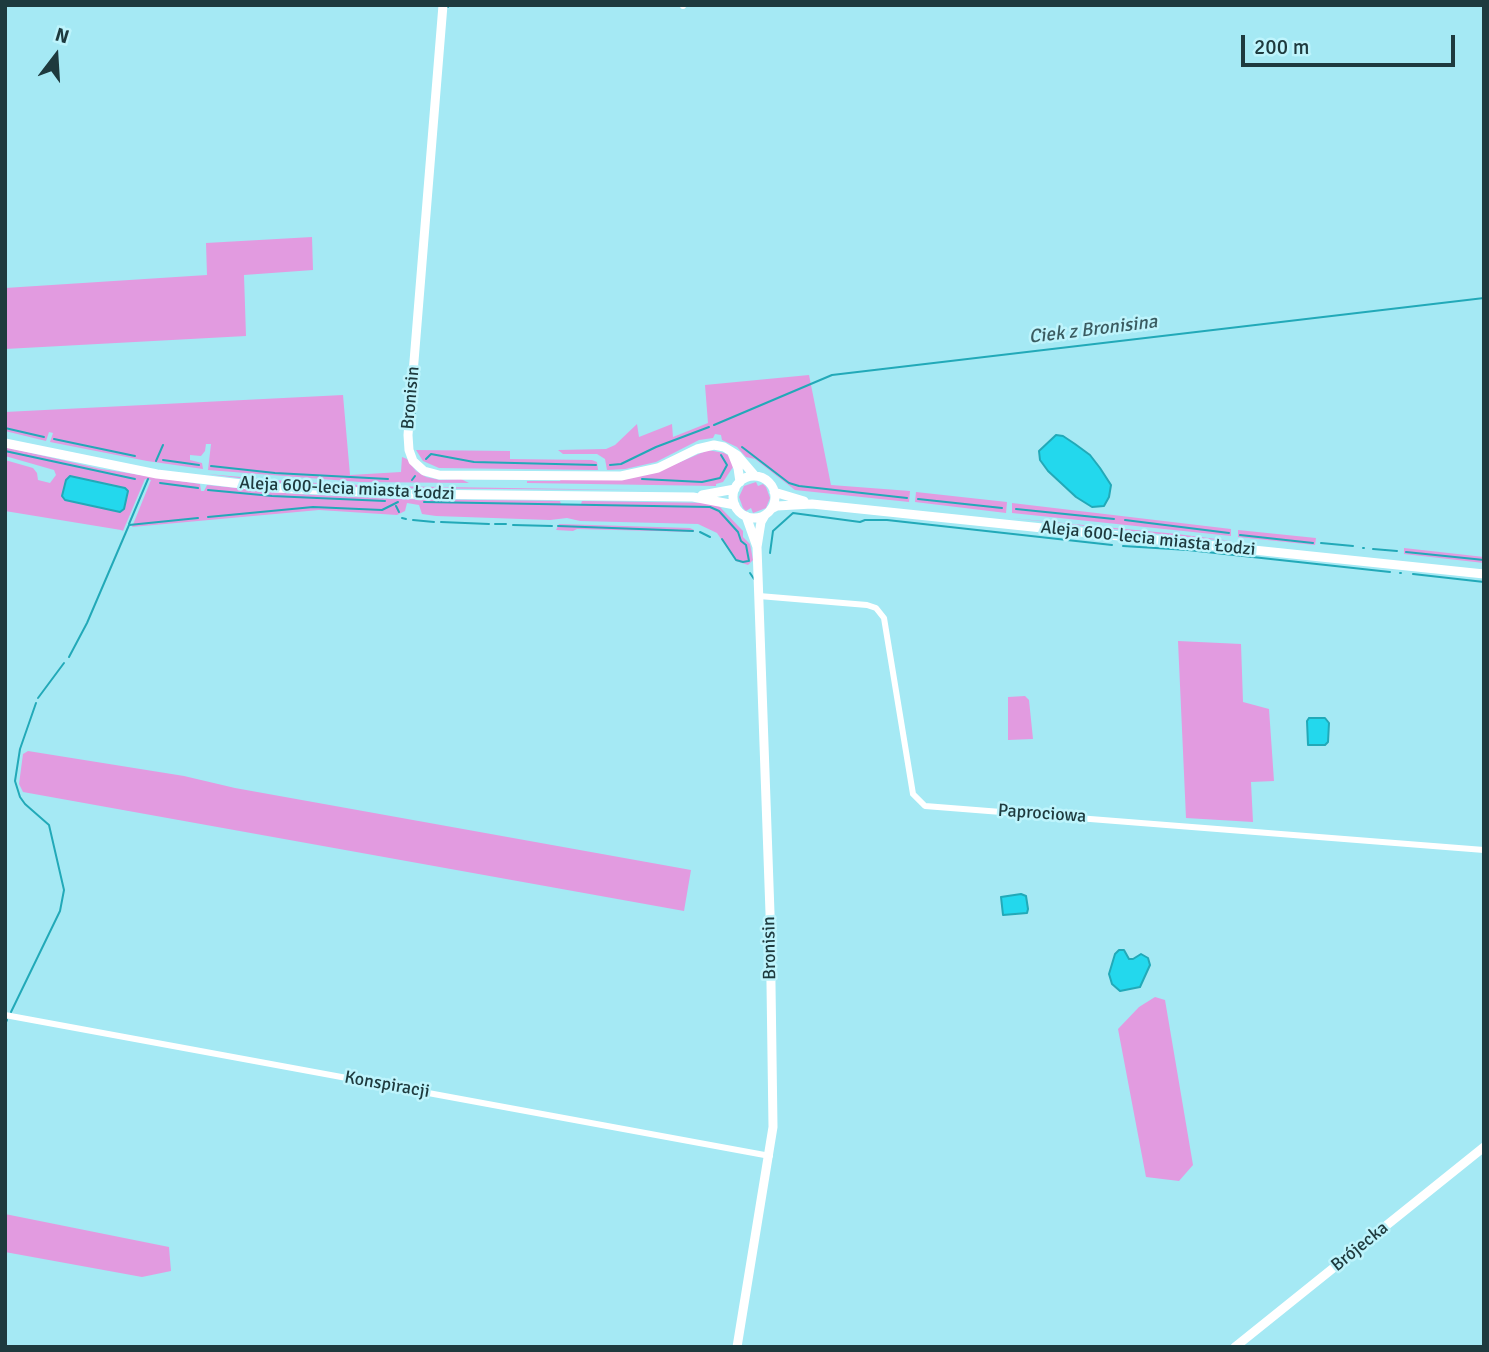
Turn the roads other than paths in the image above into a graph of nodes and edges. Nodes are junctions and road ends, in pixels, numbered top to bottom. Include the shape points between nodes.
1 (443, 5) edge
2 (5, 443) edge
3 (731, 452) junction
4 (755, 476) junction
5 (737, 485) junction
6 (774, 492) junction
7 (694, 497) junction
8 (812, 503) junction
9 (735, 505) junction
10 (768, 512) junction
11 (746, 516) junction
12 (757, 547) junction
13 (1484, 574) edge
14 (759, 596) junction
15 (1484, 850) edge
16 (5, 1015) edge
17 (1484, 1147) edge
18 (770, 1156) junction
19 (737, 1347) edge
20 (1235, 1347) edge

1 - 3 street, Bronisin via 408,435 413,461 424,471 439,475 615,476 658,468 706,446
2 - 7 street, Aleja 600-lecia miasta Łodzi via 157,474 276,488
3 - 4 street
3 - 5 street via 738,468
4 - 5 street
4 - 6 street via 765,479
5 - 7 street, Aleja 600-lecia miasta Łodzi
5 - 9 street
6 - 8 street, Aleja 600-lecia miasta Łodzi
6 - 10 street
7 - 9 street, Aleja 600-lecia miasta Łodzi
8 - 10 street, Aleja 600-lecia miasta Łodzi via 777,506
8 - 13 street, Aleja 600-lecia miasta Łodzi
9 - 11 street
10 - 11 street
10 - 12 street, Bronisin via 761,522
11 - 12 street, Bronisin
12 - 14 street, Bronisin
14 - 15 street, Paprociowa via 867,605 884,618 913,794 925,806
14 - 18 street, Bronisin via 770,913
16 - 18 street, Konspiracji
17 - 20 street, Brójecka
18 - 19 street, Bronisin

